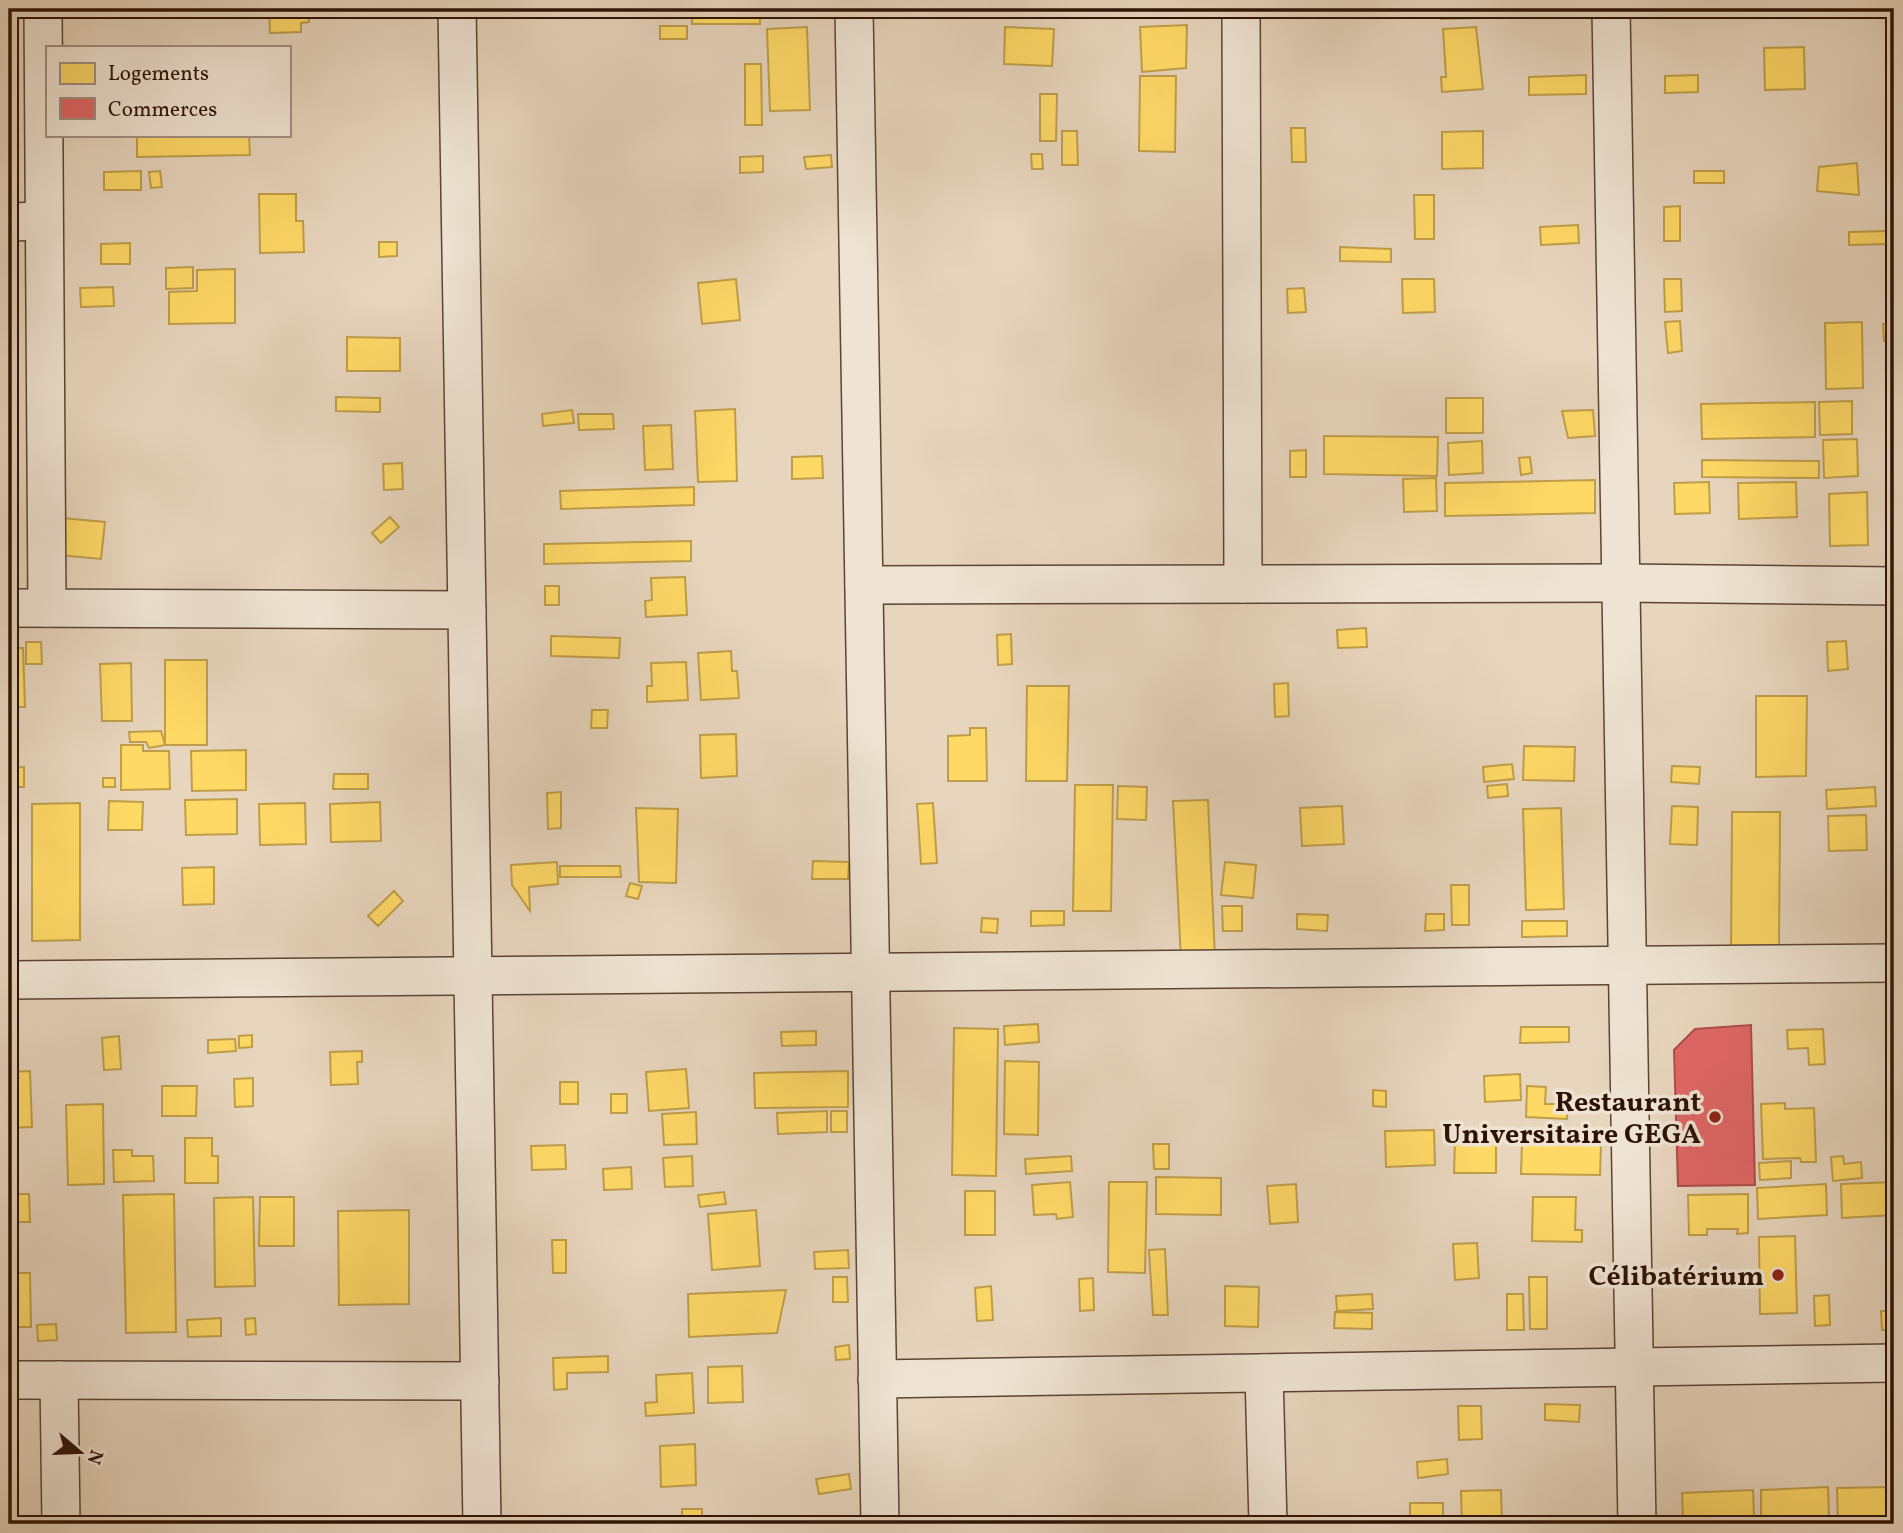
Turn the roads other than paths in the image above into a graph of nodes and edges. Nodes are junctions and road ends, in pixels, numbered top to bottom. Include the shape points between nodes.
1 (43, 9) edge
2 (457, 9) edge
3 (854, 9) edge
4 (1241, 9) edge
5 (1611, 9) edge
6 (27, 222) edge
7 (1621, 583) junction
8 (1243, 584) junction
9 (863, 585) junction
10 (1894, 586) edge
11 (9, 608) edge
12 (47, 608) junction
13 (467, 610) junction
14 (1894, 963) edge
15 (1629, 966) junction
16 (870, 972) junction
17 (473, 976) junction
18 (9, 980) edge
19 (1894, 1363) edge
20 (1634, 1367) junction
21 (1264, 1373) junction
22 (877, 1379) junction
23 (9, 1380) edge
24 (59, 1380) junction
25 (480, 1381) junction
26 (61, 1524) edge
27 (482, 1524) edge
28 (880, 1524) edge
29 (1268, 1524) edge
30 (1637, 1524) edge

1 - 6 street
2 - 13 street
3 - 9 street
4 - 8 street
5 - 7 street
6 - 12 street
7 - 8 street
7 - 10 street
7 - 15 street
8 - 9 street
9 - 16 street
11 - 12 street
12 - 13 street
13 - 17 street
14 - 15 street
15 - 16 street
15 - 20 street
16 - 17 street
16 - 22 street
17 - 18 street
17 - 25 street
19 - 20 street
20 - 21 street
20 - 30 street
21 - 22 street
21 - 29 street
22 - 28 street
23 - 24 street
24 - 25 street
24 - 26 street
25 - 27 street

